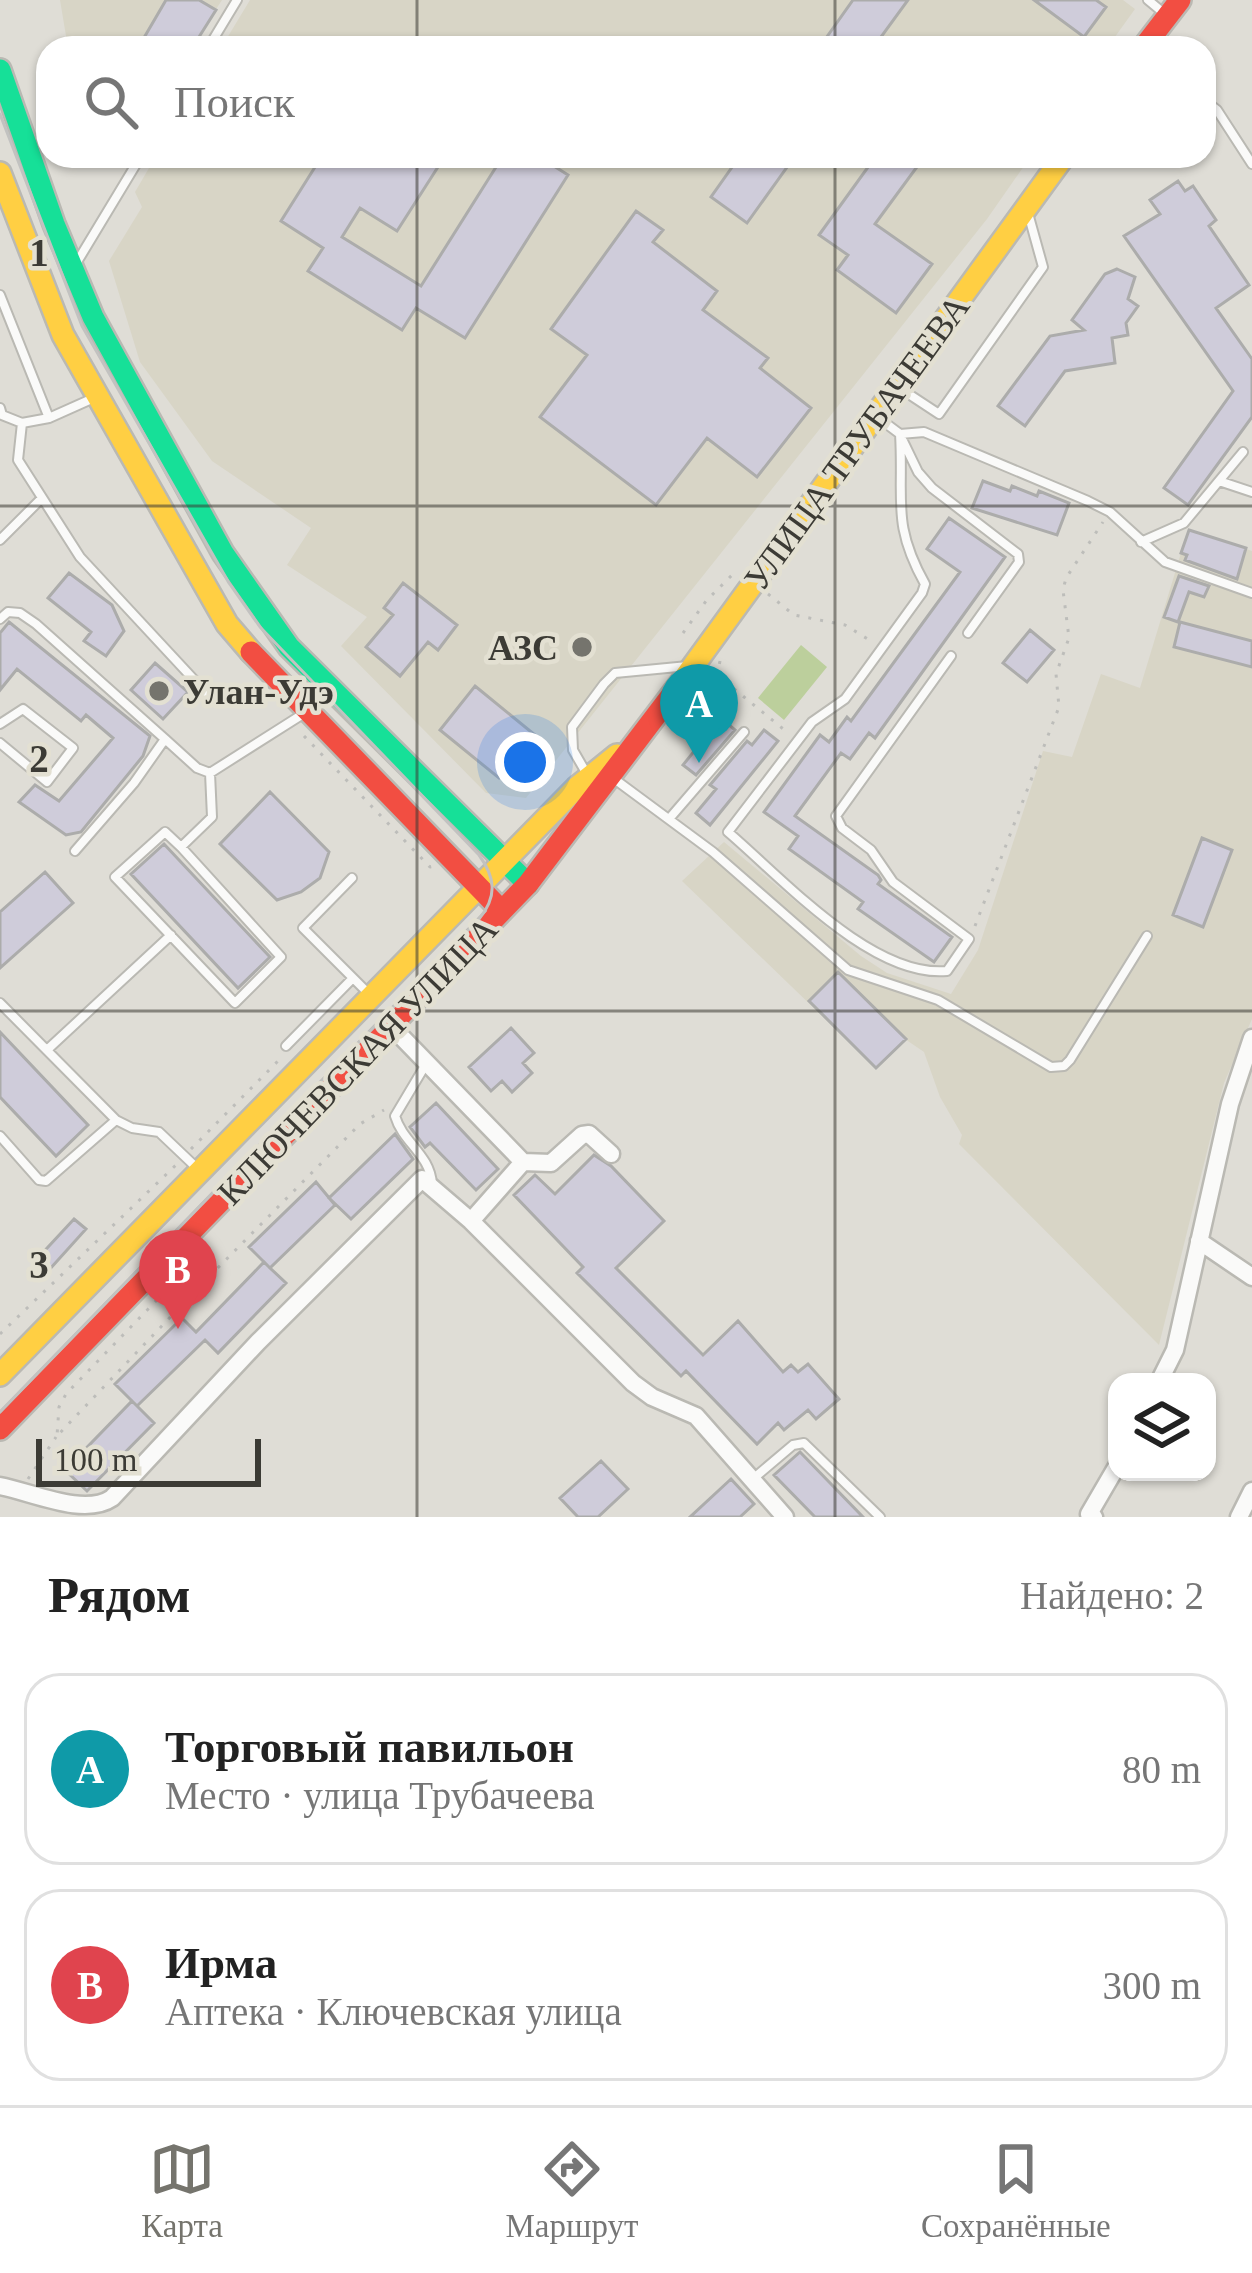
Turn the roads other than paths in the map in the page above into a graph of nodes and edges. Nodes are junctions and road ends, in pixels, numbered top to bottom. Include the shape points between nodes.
1 (237, 0) edge
2 (1148, 0) edge
3 (1173, 8) edge
4 (215, 36) edge
5 (1152, 36) edge
6 (0, 70) edge
7 (1216, 109) edge
8 (1252, 164) edge
9 (134, 168) edge
10 (1055, 168) edge
11 (0, 173) edge
12 (1027, 207) junction
13 (72, 270) junction
14 (0, 296) edge
15 (897, 386) junction
16 (98, 396) junction
17 (1, 412) edge
18 (875, 415) junction
19 (49, 418) junction
20 (22, 423) junction
21 (900, 434) junction
22 (1244, 452) dead end
23 (1220, 481) junction
24 (1252, 492) edge
25 (43, 498) junction
26 (0, 540) edge
27 (1141, 542) junction
28 (1252, 593) edge
29 (0, 619) edge
30 (269, 620) junction
31 (968, 633) dead end
32 (241, 642) junction
33 (951, 656) dead end
34 (695, 665) junction
35 (209, 697) dead end
36 (299, 716) junction
37 (0, 724) edge
38 (744, 732) dead end
39 (166, 739) junction
40 (0, 743) edge
41 (211, 772) junction
42 (600, 777) junction
43 (669, 819) junction
44 (181, 848) junction
45 (75, 850) dead end
46 (505, 859) junction
47 (352, 878) dead end
48 (478, 886) junction
49 (514, 898) junction
50 (171, 935) junction
51 (1147, 936) dead end
52 (352, 978) junction
53 (371, 996) junction
54 (0, 1003) edge
55 (391, 1026) junction
56 (1252, 1038) edge
57 (291, 1045) road end
58 (48, 1049) junction
59 (427, 1063) junction
60 (116, 1120) junction
61 (0, 1136) edge
62 (611, 1154) dead end
63 (523, 1162) junction
64 (192, 1164) junction
65 (431, 1184) junction
66 (471, 1221) junction
67 (1199, 1240) junction
68 (1252, 1276) edge
69 (1164, 1373) edge
70 (0, 1375) edge
71 (0, 1430) edge
72 (754, 1478) junction
73 (1108, 1481) edge
74 (0, 1486) edge
75 (1252, 1491) edge
76 (99, 1512) edge
77 (772, 1513) edge
78 (880, 1517) edge
79 (1094, 1517) edge
80 (1239, 1517) edge

1 - 4 lane
2 - 3 lane
3 - 5 main road
6 - 13 main road
7 - 8 lane
9 - 13 lane
10 - 12 main road, УЛИЦА ТРУБАЧЕЕВА
11 - 16 main road via 63,335
12 - 15 main road, УЛИЦА ТРУБАЧЕЕВА
12 - 15 lane via 1043,267 940,414
13 - 30 main road via 223,553
14 - 19 lane
15 - 18 main road, УЛИЦА ТРУБАЧЕЕВА
16 - 19 lane
16 - 32 main road
17 - 20 lane
18 - 21 lane
18 - 34 main road, УЛИЦА ТРУБАЧЕЕВА
19 - 20 lane
20 - 25 lane via 19,460
21 - 27 lane via 924,432 1110,512
21 - 31 lane via 932,488 1018,554
21 - 33 lane via 901,528 926,584 844,699 812,722 728,832 835,923 925,973 947,970 970,939 893,882 836,816
22 - 23 lane
23 - 24 lane
23 - 27 lane via 1184,523
25 - 26 lane
25 - 35 lane via 80,557
27 - 28 lane via 1166,562
29 - 39 lane via 20,613 36,624
30 - 32 main road
30 - 46 main road
32 - 36 main road
34 - 42 main road, УЛИЦА ТРУБАЧЕЕВА via 649,729
34 - 42 lane via 615,673 604,684 572,727 573,750
36 - 41 lane
36 - 48 main road
37 - 40 lane via 23,709 73,748 47,782
38 - 43 lane
39 - 41 lane
39 - 45 lane
41 - 44 lane via 212,817
42 - 43 lane
42 - 46 main road, УЛИЦА ТРУБАЧЕЕВА
42 - 49 main road, УЛИЦА ТРУБАЧЕЕВА
43 - 51 lane via 848,970 938,1000 1051,1067 1070,1060
44 - 50 lane via 165,832 116,877
44 - 50 lane via 281,957 235,1003
46 - 48 main road, УЛИЦА ТРУБАЧЕЕВА
46 - 49 main road
47 - 52 lane via 303,928
48 - 49 main road
48 - 53 main road, КЛЮЧЕВСКАЯ УЛИЦА
49 - 55 main road, КЛЮЧЕВСКАЯ УЛИЦА
50 - 58 lane
52 - 53 lane
52 - 57 lane
53 - 64 main road, КЛЮЧЕВСКАЯ УЛИЦА
54 - 58 lane
55 - 59 street
55 - 71 main road, КЛЮЧЕВСКАЯ УЛИЦА
56 - 67 street
58 - 60 lane
59 - 63 street
59 - 65 lane via 397,1110 397,1126 428,1162
60 - 61 lane via 46,1180
60 - 64 lane via 159,1132
62 - 63 street via 589,1134 551,1163
63 - 66 street
64 - 70 main road, КЛЮЧЕВСКАЯ УЛИЦА
65 - 66 street
65 - 76 street via 413,1184
66 - 72 street via 633,1383 696,1416
67 - 68 street
67 - 69 street
72 - 77 street
72 - 78 lane via 804,1443
73 - 79 street
74 - 76 street
75 - 80 street

